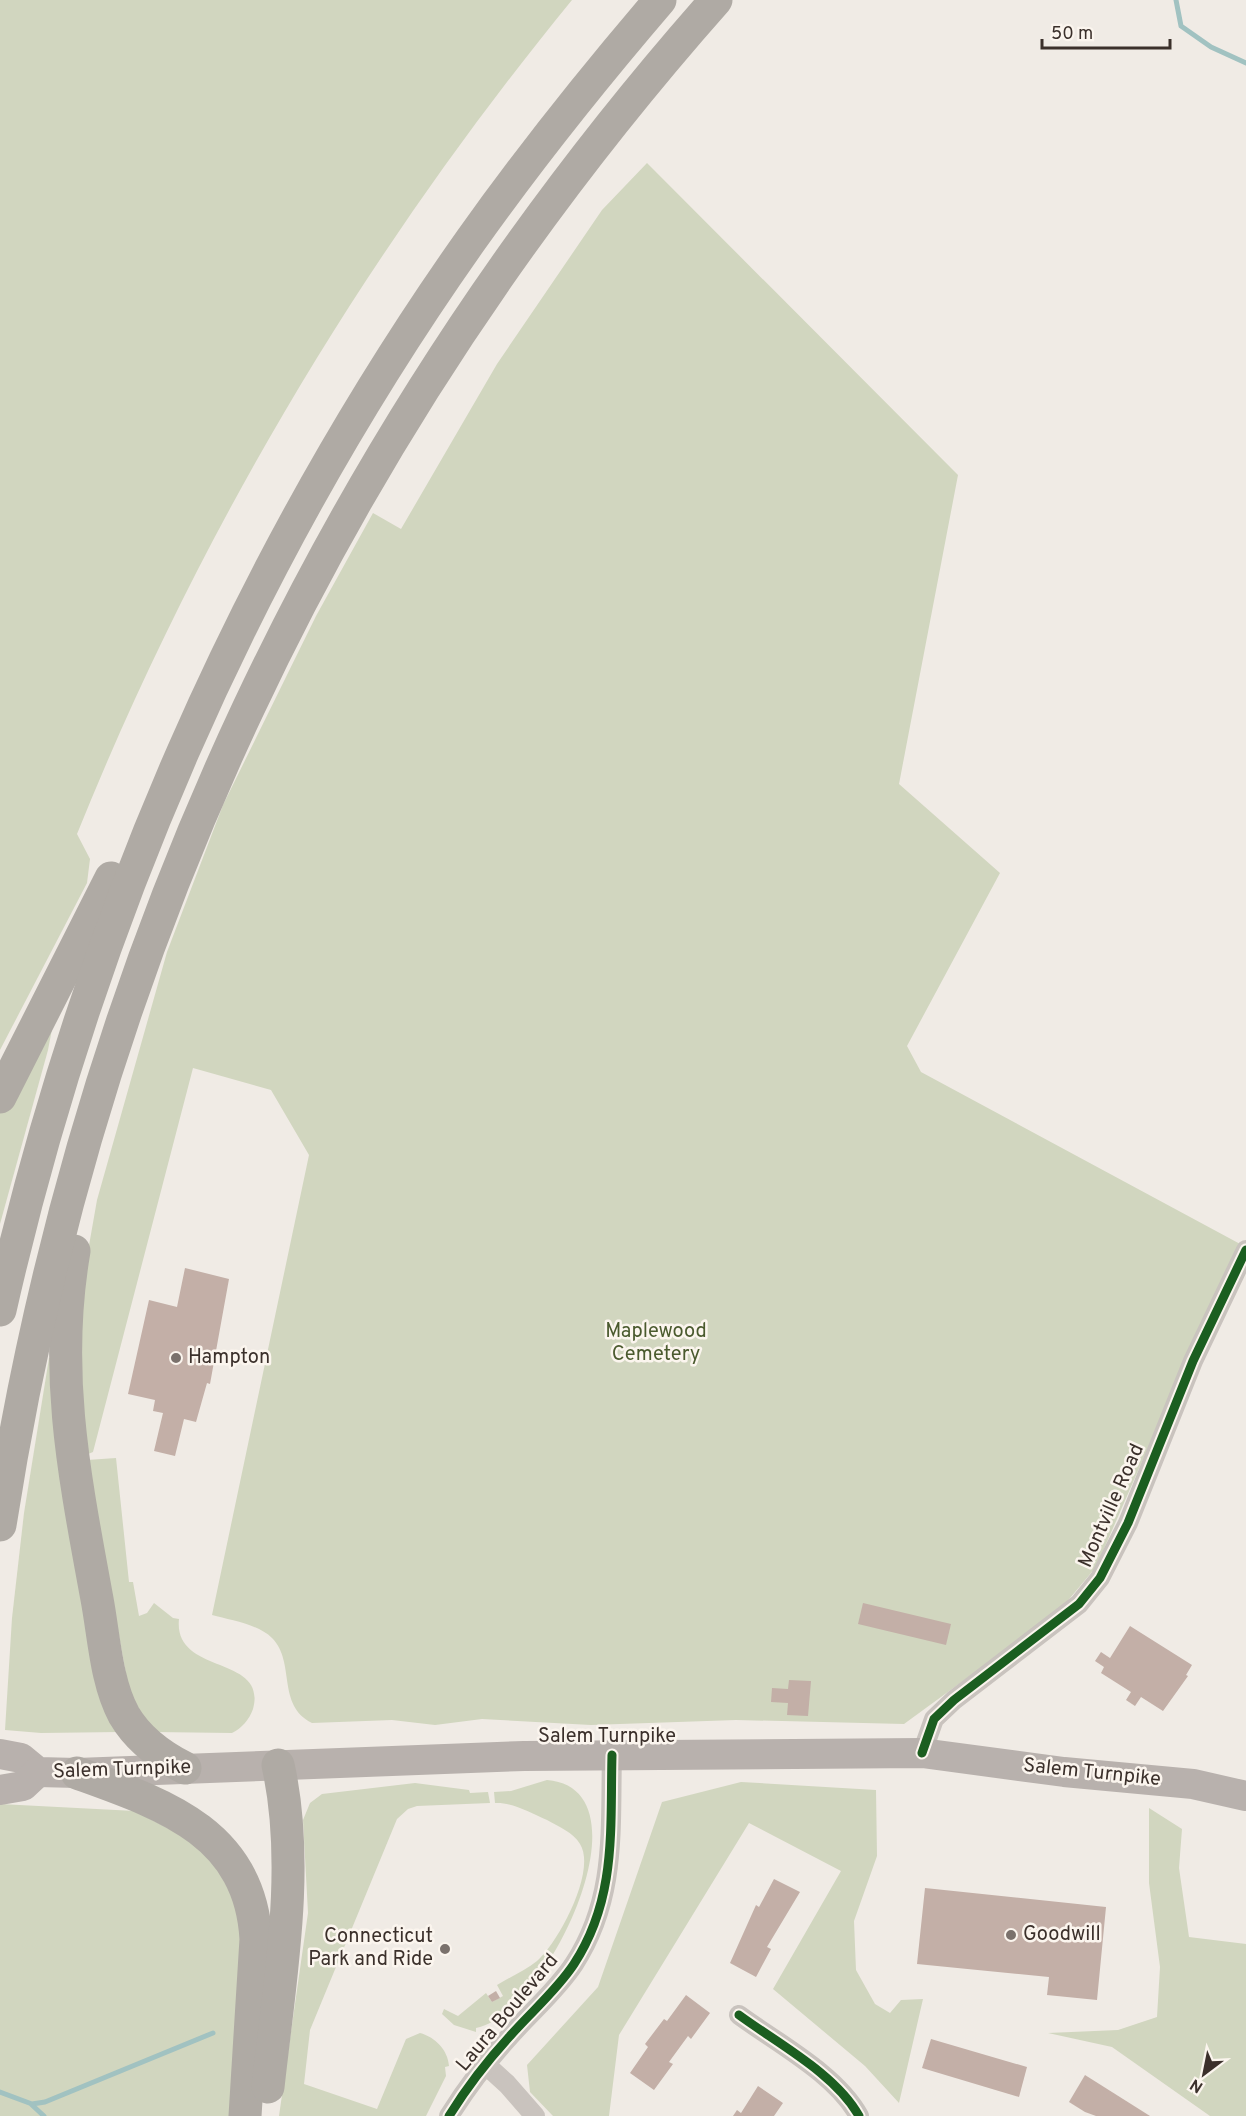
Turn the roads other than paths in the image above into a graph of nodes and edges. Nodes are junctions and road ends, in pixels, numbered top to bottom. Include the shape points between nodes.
1 (660, 0) edge
2 (716, 0) edge
3 (160, 804) junction
4 (0, 1097) edge
5 (84, 1145) junction
6 (1246, 1250) edge
7 (0, 1310) edge
8 (0, 1525) edge
9 (922, 1753) junction
10 (0, 1754) edge
11 (612, 1755) junction
12 (278, 1765) junction
13 (185, 1768) junction
14 (38, 1772) junction
15 (77, 1773) junction
16 (0, 1790) edge
17 (1246, 1796) edge
18 (739, 2015) dead end
19 (485, 2064) junction
20 (245, 2116) edge
21 (265, 2116) edge
22 (449, 2116) edge
23 (536, 2116) edge
24 (859, 2116) edge

1 - 3 highway via 510,187 387,368 252,604
2 - 5 highway via 612,123 508,260 422,388 349,512 283,637 200,816 139,973
3 - 4 highway via 116,868
3 - 7 highway via 75,1035 35,1168
5 - 8 highway via 43,1301
5 - 13 highway via 84,1196 70,1273 64,1353 65,1400 75,1473 117,1698 142,1739
6 - 9 street, Montville Road via 1194,1361 1109,1564 1079,1604 934,1719
9 - 11 main road, Salem Turnpike
9 - 17 main road, Salem Turnpike via 1193,1784
10 - 14 main road, Salem Turnpike via 21,1758
11 - 12 main road, Salem Turnpike
11 - 19 street, Laura Boulevard via 611,1855 592,1927 566,1974
12 - 13 main road, Salem Turnpike
12 - 21 highway via 285,1806 285,1914 282,1982
13 - 15 main road, Salem Turnpike
14 - 15 main road, Salem Turnpike
14 - 16 main road, Salem Turnpike via 23,1786
15 - 20 highway via 148,1800 194,1824 218,1845 242,1880 253,1910 256,1939
18 - 24 street via 831,2082
19 - 22 street, Laura Boulevard
19 - 23 street

